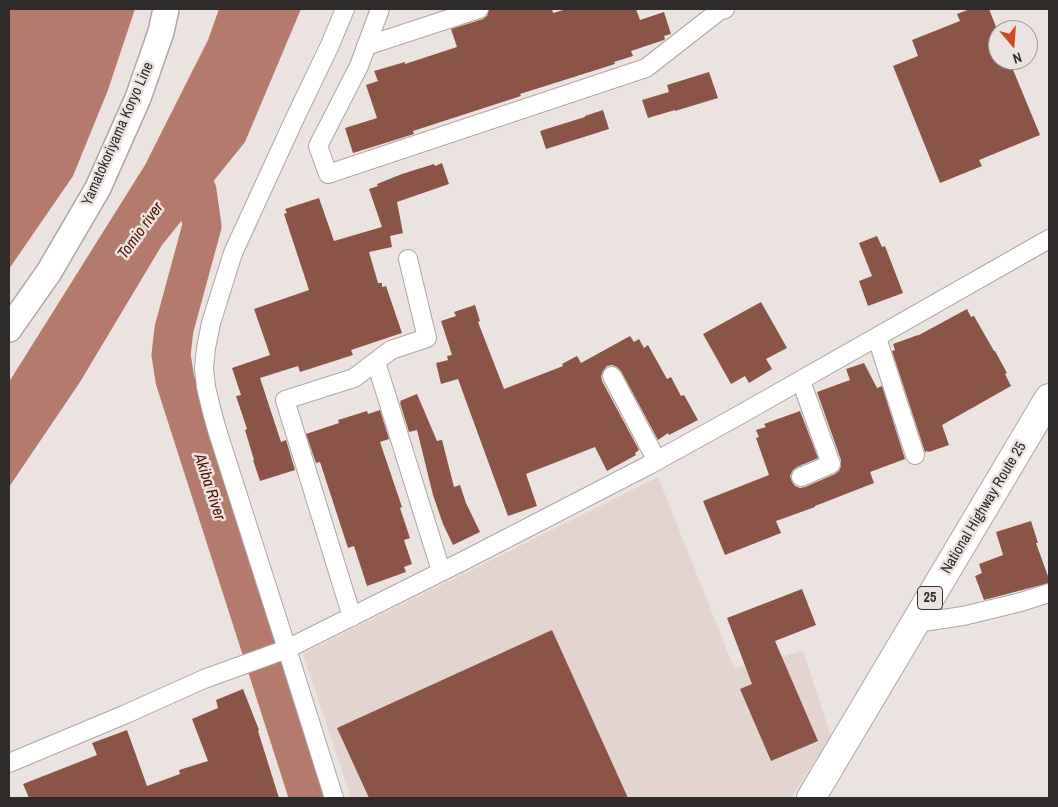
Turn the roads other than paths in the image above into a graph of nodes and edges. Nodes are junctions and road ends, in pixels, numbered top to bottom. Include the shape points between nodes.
1 (166, 9) edge
2 (345, 9) edge
3 (380, 9) edge
4 (479, 9) edge
5 (725, 9) edge
6 (366, 46) junction
7 (1049, 239) edge
8 (408, 259) dead end
9 (9, 329) edge
10 (877, 338) junction
11 (376, 362) junction
12 (612, 376) dead end
13 (801, 380) junction
14 (1049, 398) edge
15 (915, 454) dead end
16 (657, 461) junction
17 (801, 477) dead end
18 (442, 571) junction
19 (1049, 593) edge
20 (352, 616) junction
21 (916, 623) junction
22 (288, 649) junction
23 (9, 763) edge
24 (334, 798) edge
25 (811, 798) edge

1 - 9 main road, Yamatokoriyama Koryo Line via 138,98 98,188 49,272
2 - 22 street via 233,253 211,323 204,368 210,408
3 - 6 street
4 - 6 street
5 - 6 street via 646,68 328,174 318,146
7 - 10 street
8 - 11 street via 427,338 391,350
10 - 13 street
10 - 15 street
11 - 18 street
11 - 20 street via 354,378 284,400
12 - 16 street
13 - 16 street
13 - 17 street via 831,464
14 - 21 highway, National Highway Route 25 / 25
16 - 18 street
18 - 20 street
19 - 21 street via 963,616
20 - 22 street
21 - 25 highway, National Highway Route 25 / 25
22 - 23 street via 204,679
22 - 24 street

